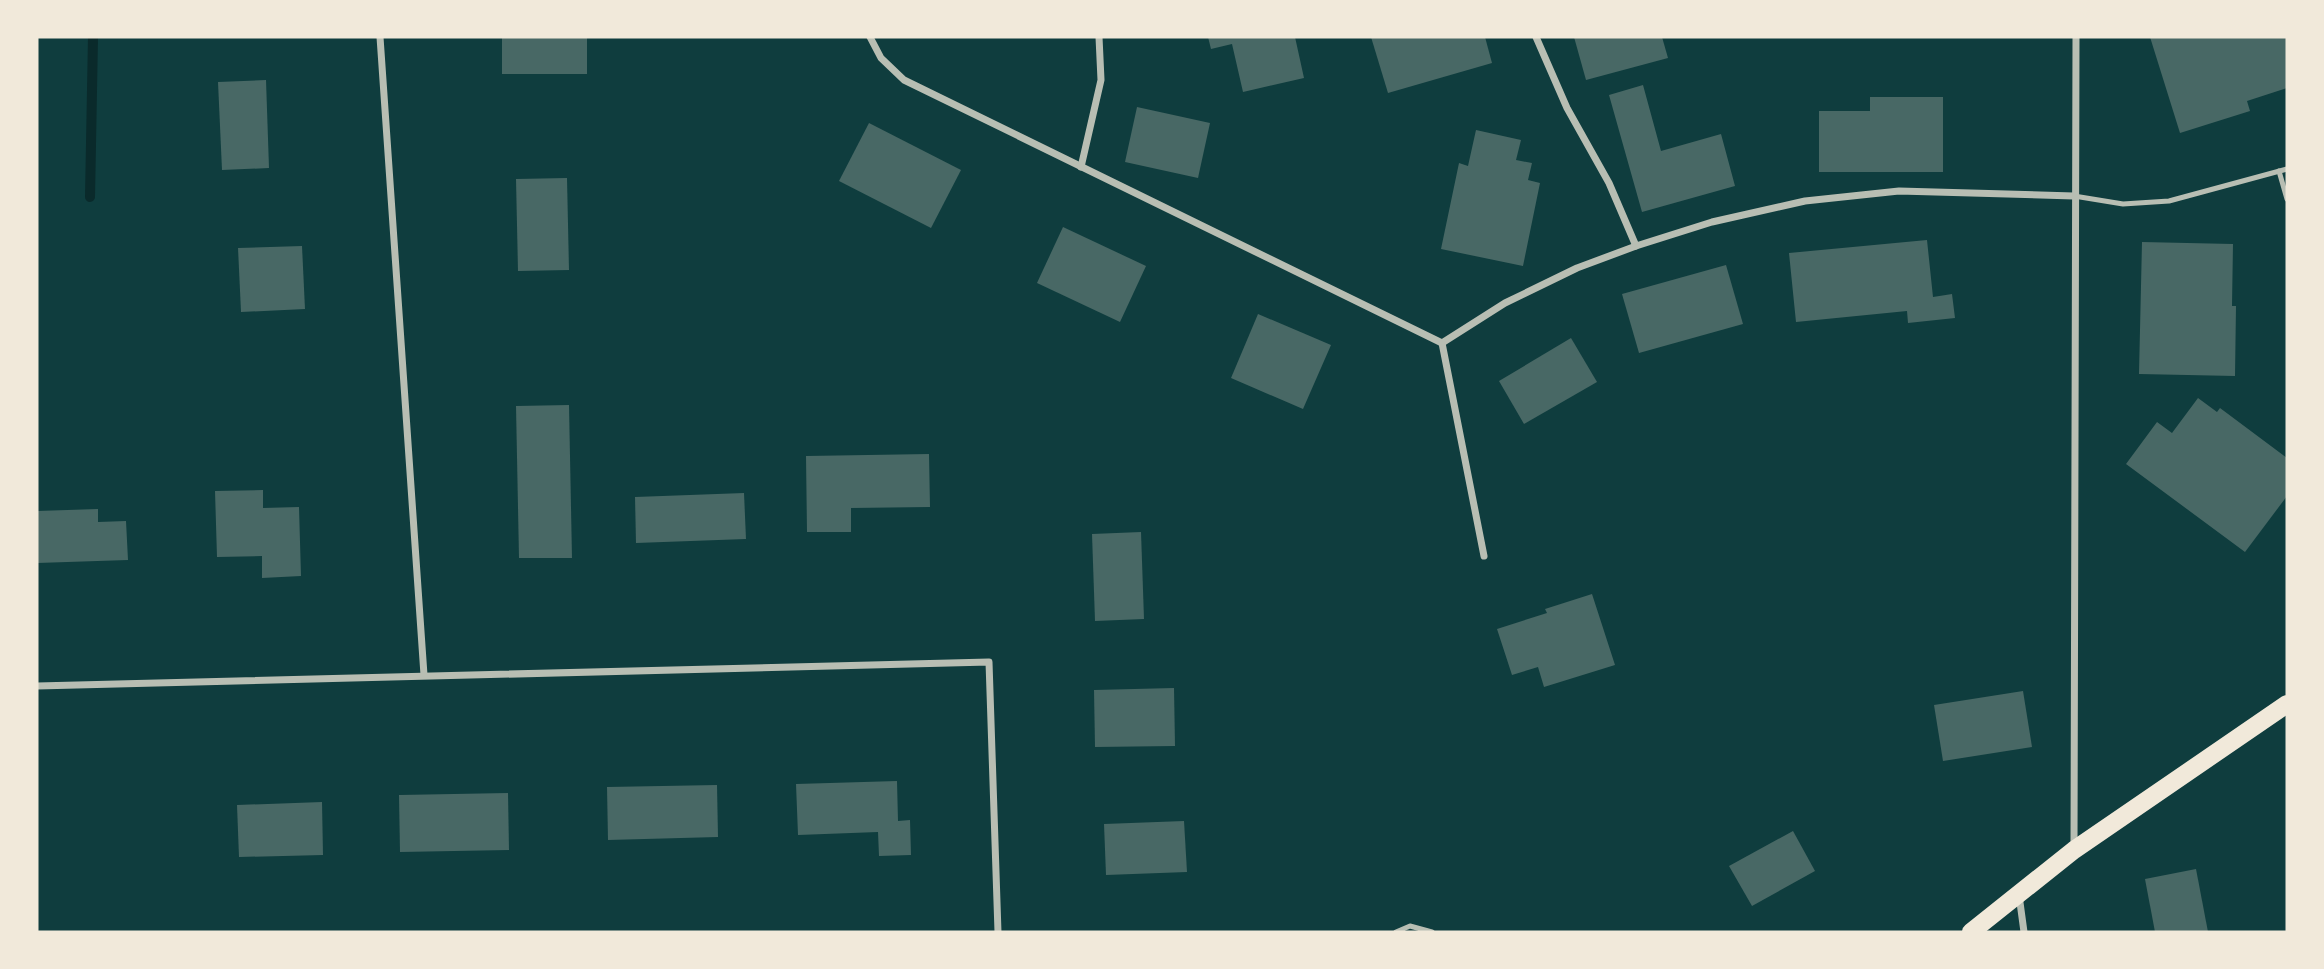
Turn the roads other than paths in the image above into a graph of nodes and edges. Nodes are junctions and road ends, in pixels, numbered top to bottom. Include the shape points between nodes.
1 (380, 37) edge
2 (870, 37) edge
3 (1099, 37) edge
4 (1536, 37) edge
5 (2076, 37) edge
6 (1081, 167) junction
7 (2287, 169) edge
8 (2279, 171) junction
9 (2074, 196) junction
10 (2287, 199) edge
11 (1636, 246) junction
12 (1442, 343) junction
13 (1485, 556) dead end
14 (424, 675) junction
15 (37, 686) edge
16 (2287, 704) edge
17 (2074, 850) junction
18 (2018, 895) junction
19 (998, 932) edge
20 (1396, 932) edge
21 (1432, 932) edge
22 (1971, 932) edge
23 (2024, 932) edge

1 - 14 street
2 - 6 street via 881,58 904,79
3 - 6 street via 1101,79
4 - 11 street
5 - 9 street
6 - 12 street
7 - 8 lane
8 - 9 lane via 2169,201 2123,204
8 - 10 lane
9 - 11 street via 1899,191 1805,201 1712,222
9 - 17 street
11 - 12 street via 1505,303
12 - 13 street
14 - 15 street
14 - 19 street via 989,662
16 - 17 main road
17 - 18 main road
18 - 22 main road
18 - 23 street
20 - 21 lane via 1410,926

